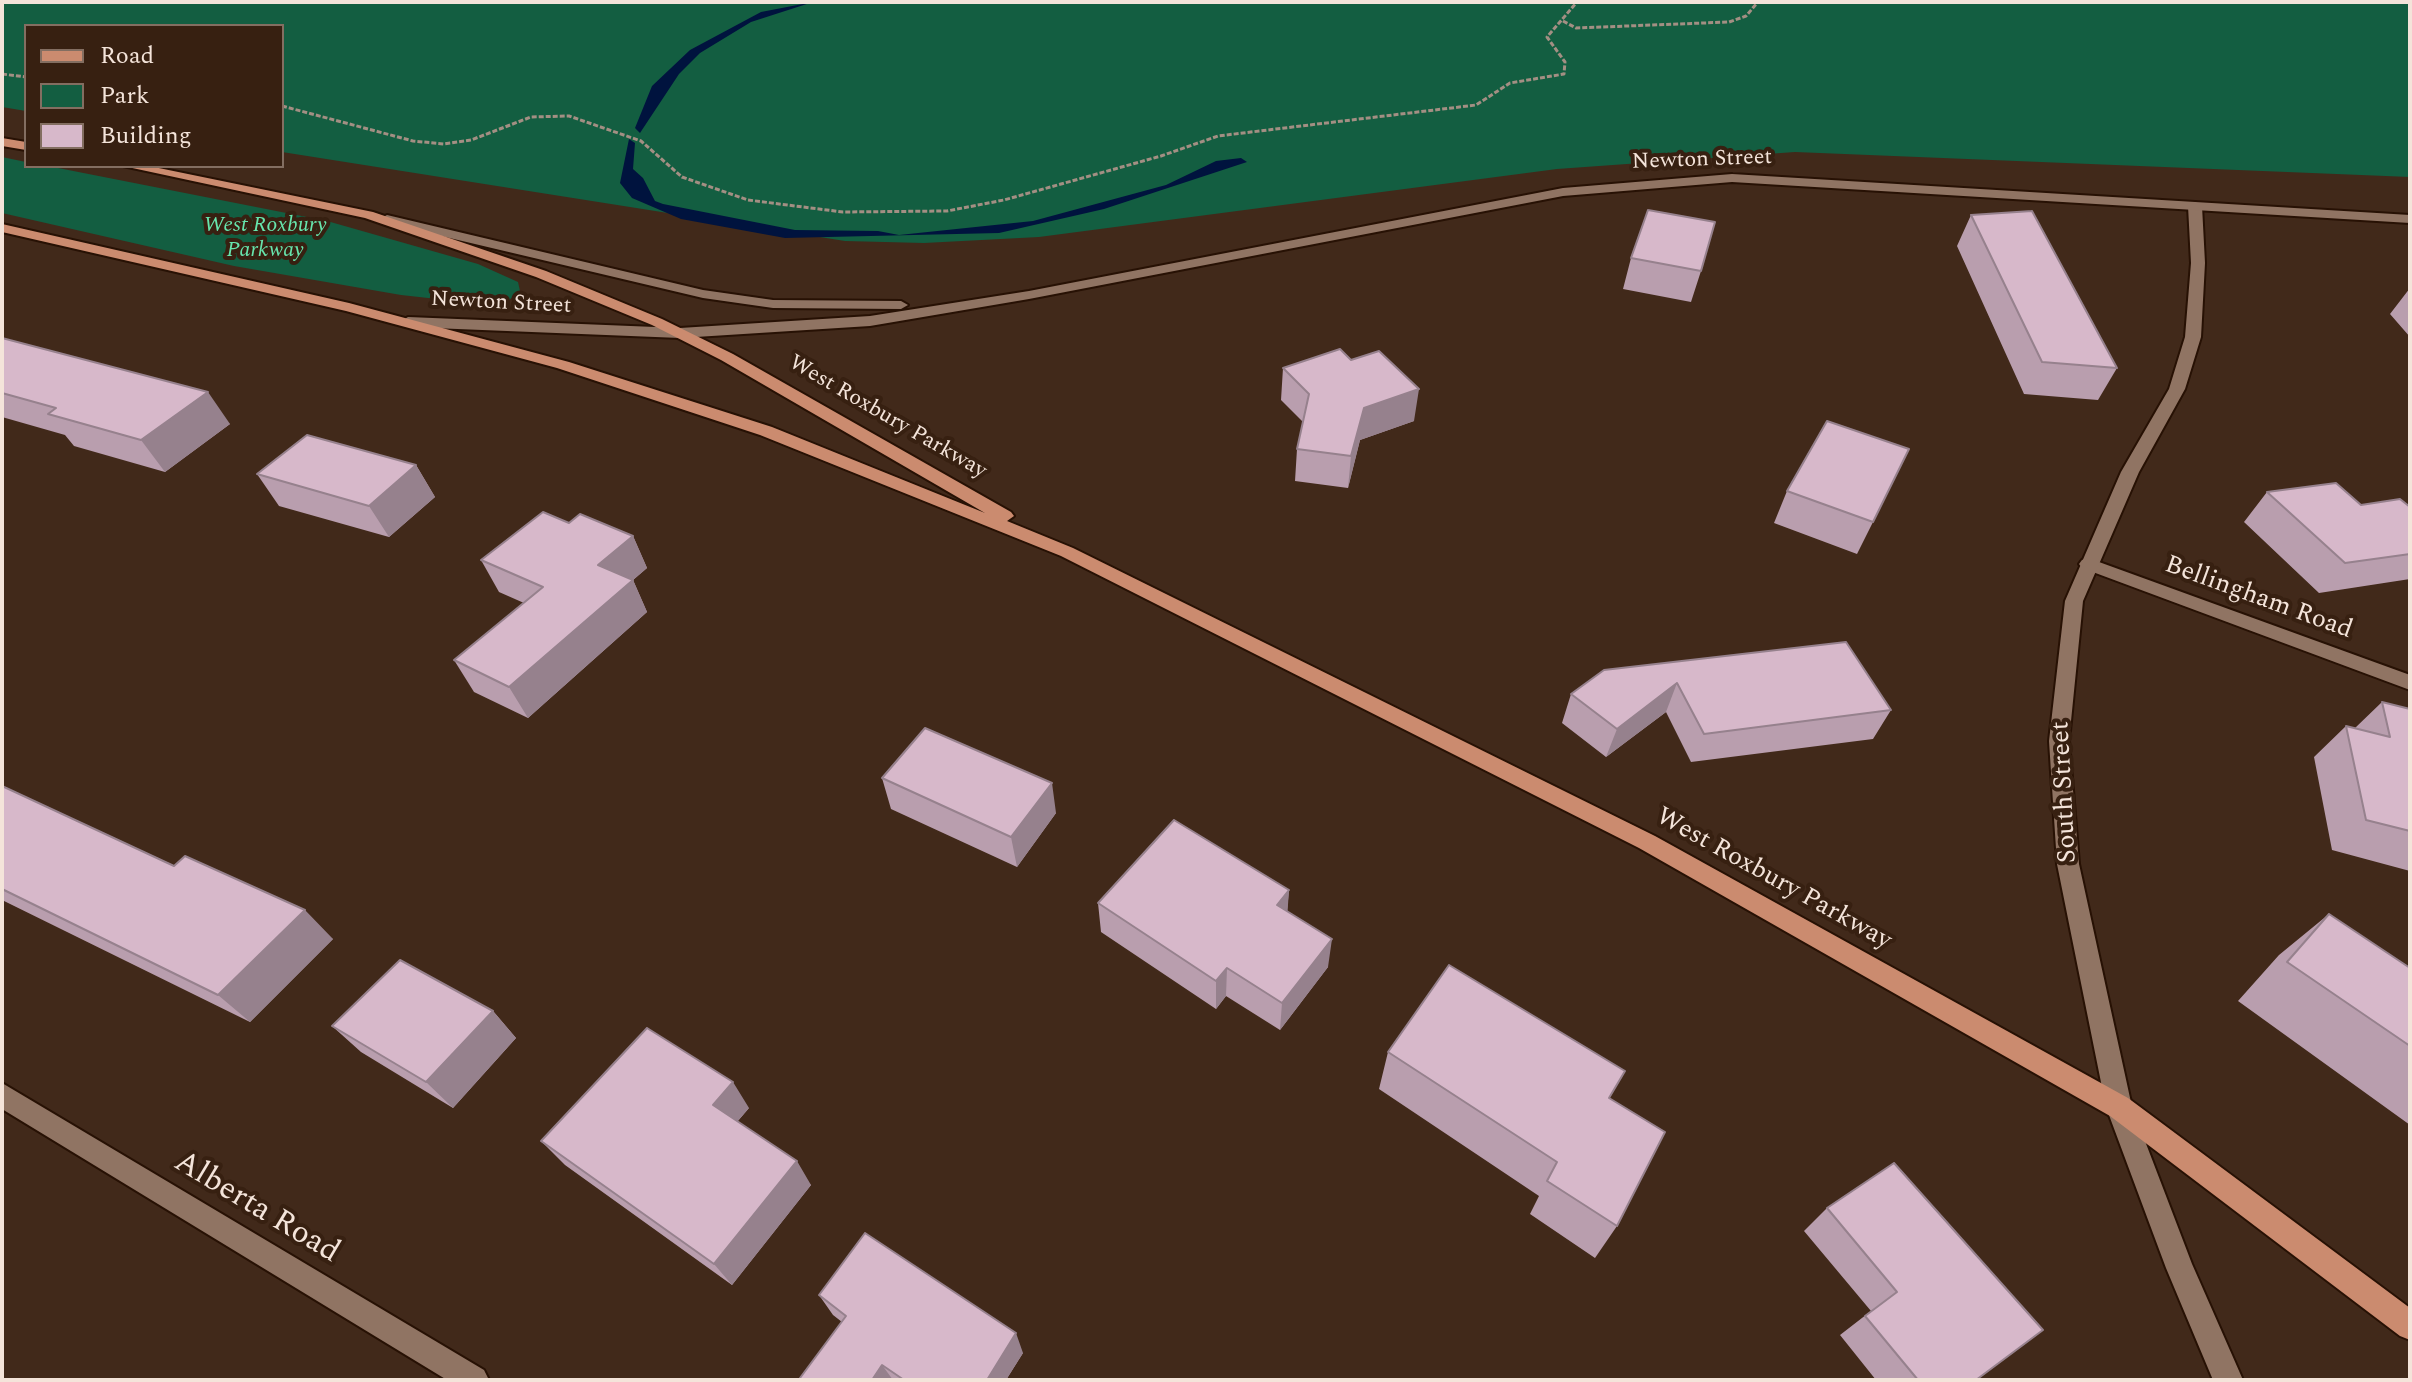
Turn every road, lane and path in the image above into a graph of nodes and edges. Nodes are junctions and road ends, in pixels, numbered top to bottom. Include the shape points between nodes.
1 (1577, 2) edge
2 (1758, 2) edge
3 (1563, 21) junction
4 (2, 74) edge
5 (24, 77) edge
6 (284, 107) edge
7 (2, 142) edge
8 (24, 146) edge
9 (140, 168) edge
10 (2195, 206) junction
11 (368, 215) junction
12 (2410, 219) edge
13 (2, 228) edge
14 (1005, 299) junction
15 (408, 322) junction
16 (680, 333) junction
17 (1067, 552) junction
18 (2088, 564) junction
19 (2410, 683) edge
20 (2, 1095) edge
21 (2119, 1107) junction
22 (2410, 1326) edge
23 (474, 1380) edge
24 (2228, 1380) edge

1 - 3 path
2 - 3 path via 1746,16 1729,22 1576,28
3 - 6 path via 1547,37 1565,62 1564,74 1510,83 1467,108 1218,136 1004,200 914,213 843,212 748,200 682,177 641,141 569,116 531,117 471,140 444,144 413,141
4 - 5 path
7 - 8 main road
9 - 11 main road, West Roxbury Parkway
10 - 12 main road, Newton Street
10 - 14 main road, Newton Street via 1824,182 1654,182 1426,216
10 - 18 main road, South Street via 2193,337 2177,389 2130,472
11 - 14 main road, Newton Street via 739,300 846,306
11 - 16 main road, West Roxbury Parkway via 541,274
13 - 15 main road, Newton Street
14 - 16 main road, Newton Street via 814,327
15 - 16 main road, Newton Street
15 - 17 main road, West Roxbury Parkway via 563,365 766,431
16 - 17 main road, West Roxbury Parkway via 864,432
17 - 21 main road, West Roxbury Parkway via 1647,842
18 - 19 main road, Bellingham Road
18 - 21 main road, South Street via 2074,601 2066,652 2059,741 2062,797 2080,931
20 - 23 main road, Alberta Road
21 - 22 main road, West Roxbury Parkway
21 - 24 main road, South Street

